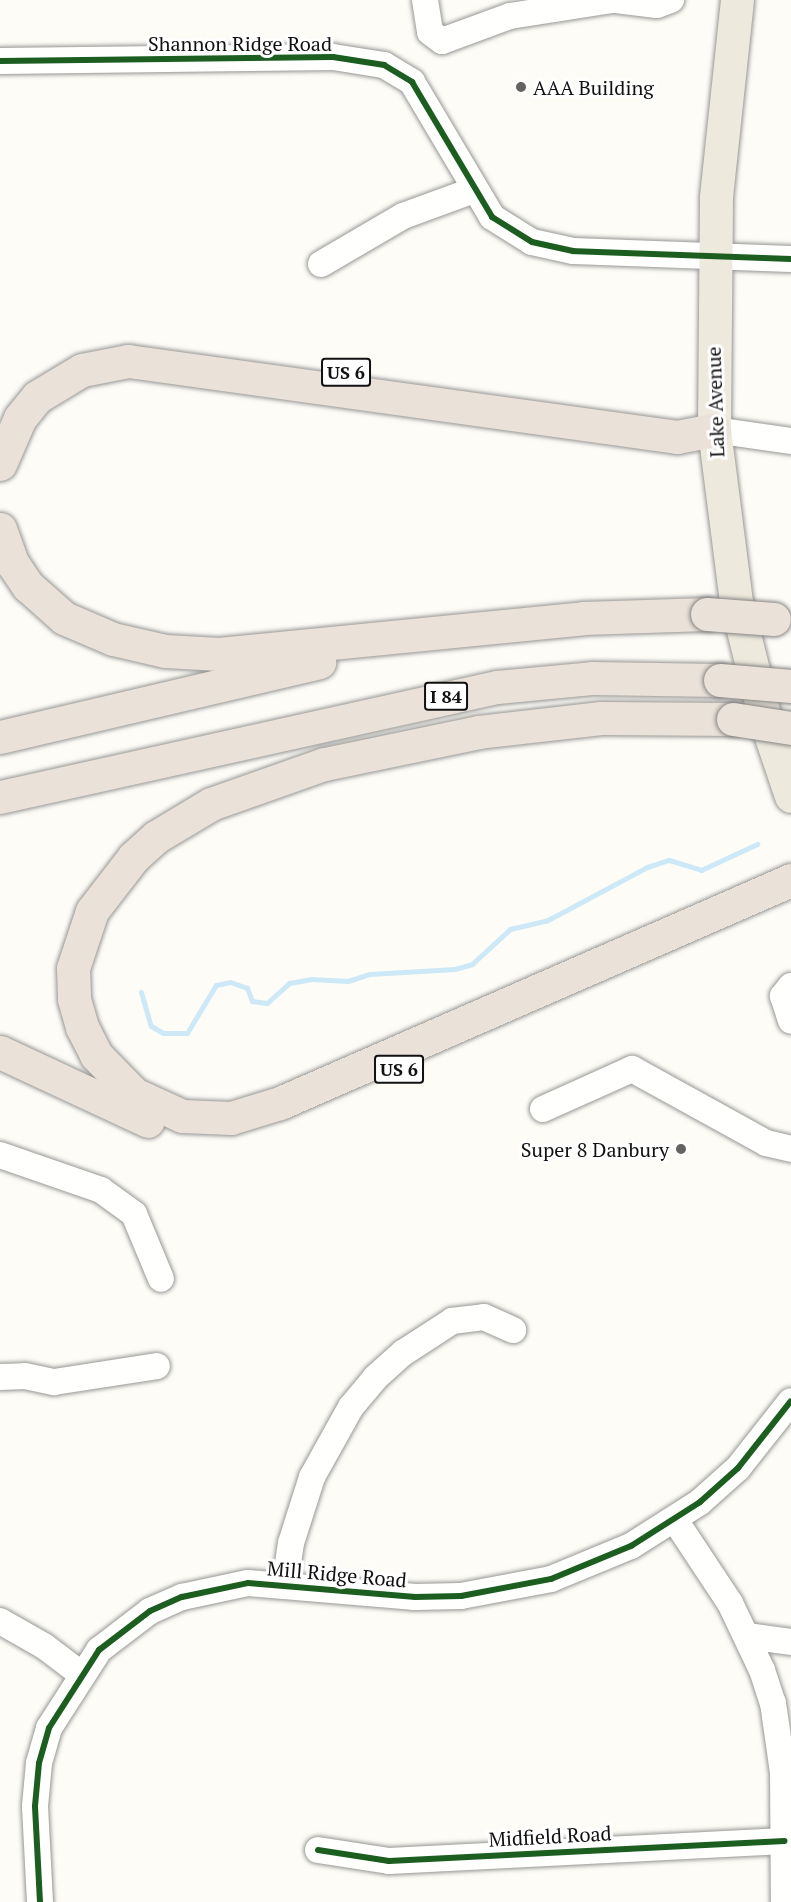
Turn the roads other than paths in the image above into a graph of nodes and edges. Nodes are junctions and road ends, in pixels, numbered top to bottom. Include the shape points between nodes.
1 (425, 0) edge
2 (611, 0) edge
3 (616, 0) edge
4 (671, 0) edge
5 (737, 0) edge
6 (0, 61) edge
7 (474, 190) junction
8 (714, 258) junction
9 (791, 259) edge
10 (321, 264) dead end
11 (0, 414) edge
12 (714, 430) junction
13 (791, 441) edge
14 (0, 464) edge
15 (0, 529) edge
16 (785, 620) edge
17 (519, 626) junction
18 (791, 686) edge
19 (791, 728) edge
20 (0, 736) edge
21 (791, 796) edge
22 (0, 797) edge
23 (791, 879) edge
24 (791, 897) edge
25 (791, 986) edge
26 (791, 1019) edge
27 (0, 1052) edge
28 (543, 1109) dead end
29 (791, 1149) edge
30 (0, 1155) edge
31 (161, 1279) dead end
32 (513, 1330) dead end
33 (157, 1366) dead end
34 (0, 1377) edge
35 (791, 1401) edge
36 (675, 1520) junction
37 (285, 1584) junction
38 (0, 1621) edge
39 (747, 1636) junction
40 (791, 1642) edge
41 (81, 1674) junction
42 (784, 1841) junction
43 (318, 1850) dead end
44 (40, 1902) edge
45 (784, 1902) edge

1 - 2 street via 430,32 442,41 522,14
3 - 4 street via 657,5
5 - 8 main road, Lake Avenue via 720,139
6 - 7 street, Shannon Ridge Road via 333,57 384,64 412,82
7 - 8 street, Shannon Ridge Road via 492,217 532,242 573,251
7 - 10 street via 403,216
8 - 9 street, Shannon Ridge Road
8 - 12 main road, Lake Avenue
11 - 12 highway, US 6 via 24,384 50,365 103,346 127,344 682,420
12 - 13 street
12 - 14 highway via 678,437 128,361 82,370 37,397 20,418
12 - 21 main road, Lake Avenue via 736,602 766,722
15 - 17 highway via 13,564 28,586 64,618 113,639 165,651 219,654
16 - 17 highway, bridge via 645,613
17 - 20 highway via 324,661
18 - 22 highway, I 84, bridge via 720,680 592,678 469,692
19 - 23 highway, bridge via 733,719 601,718 479,732 324,764 211,804 156,837 133,858 92,911 73,968 74,999 96,1054 134,1094 182,1116 231,1118 280,1103
24 - 27 highway, US 6 via 287,1118 233,1134 178,1132
25 - 26 street via 783,996
28 - 29 street via 627,1070 641,1071 765,1143
30 - 31 street via 101,1190 134,1214
32 - 37 street via 484,1317 452,1321 403,1353 375,1378 351,1407 312,1477 291,1543
33 - 34 street via 54,1382 25,1376
35 - 36 street, Mill Ridge Road via 738,1468
36 - 37 street, Mill Ridge Road via 597,1562 507,1590 415,1598
36 - 39 street
37 - 41 street, Mill Ridge Road via 226,1586 171,1601 123,1630 99,1650
38 - 41 street via 44,1646
39 - 40 street
39 - 42 street via 773,1703 780,1738
41 - 44 street, Mill Ridge Road via 49,1728 39,1763 35,1817
42 - 43 street, Midfield Road via 389,1861
42 - 45 street

